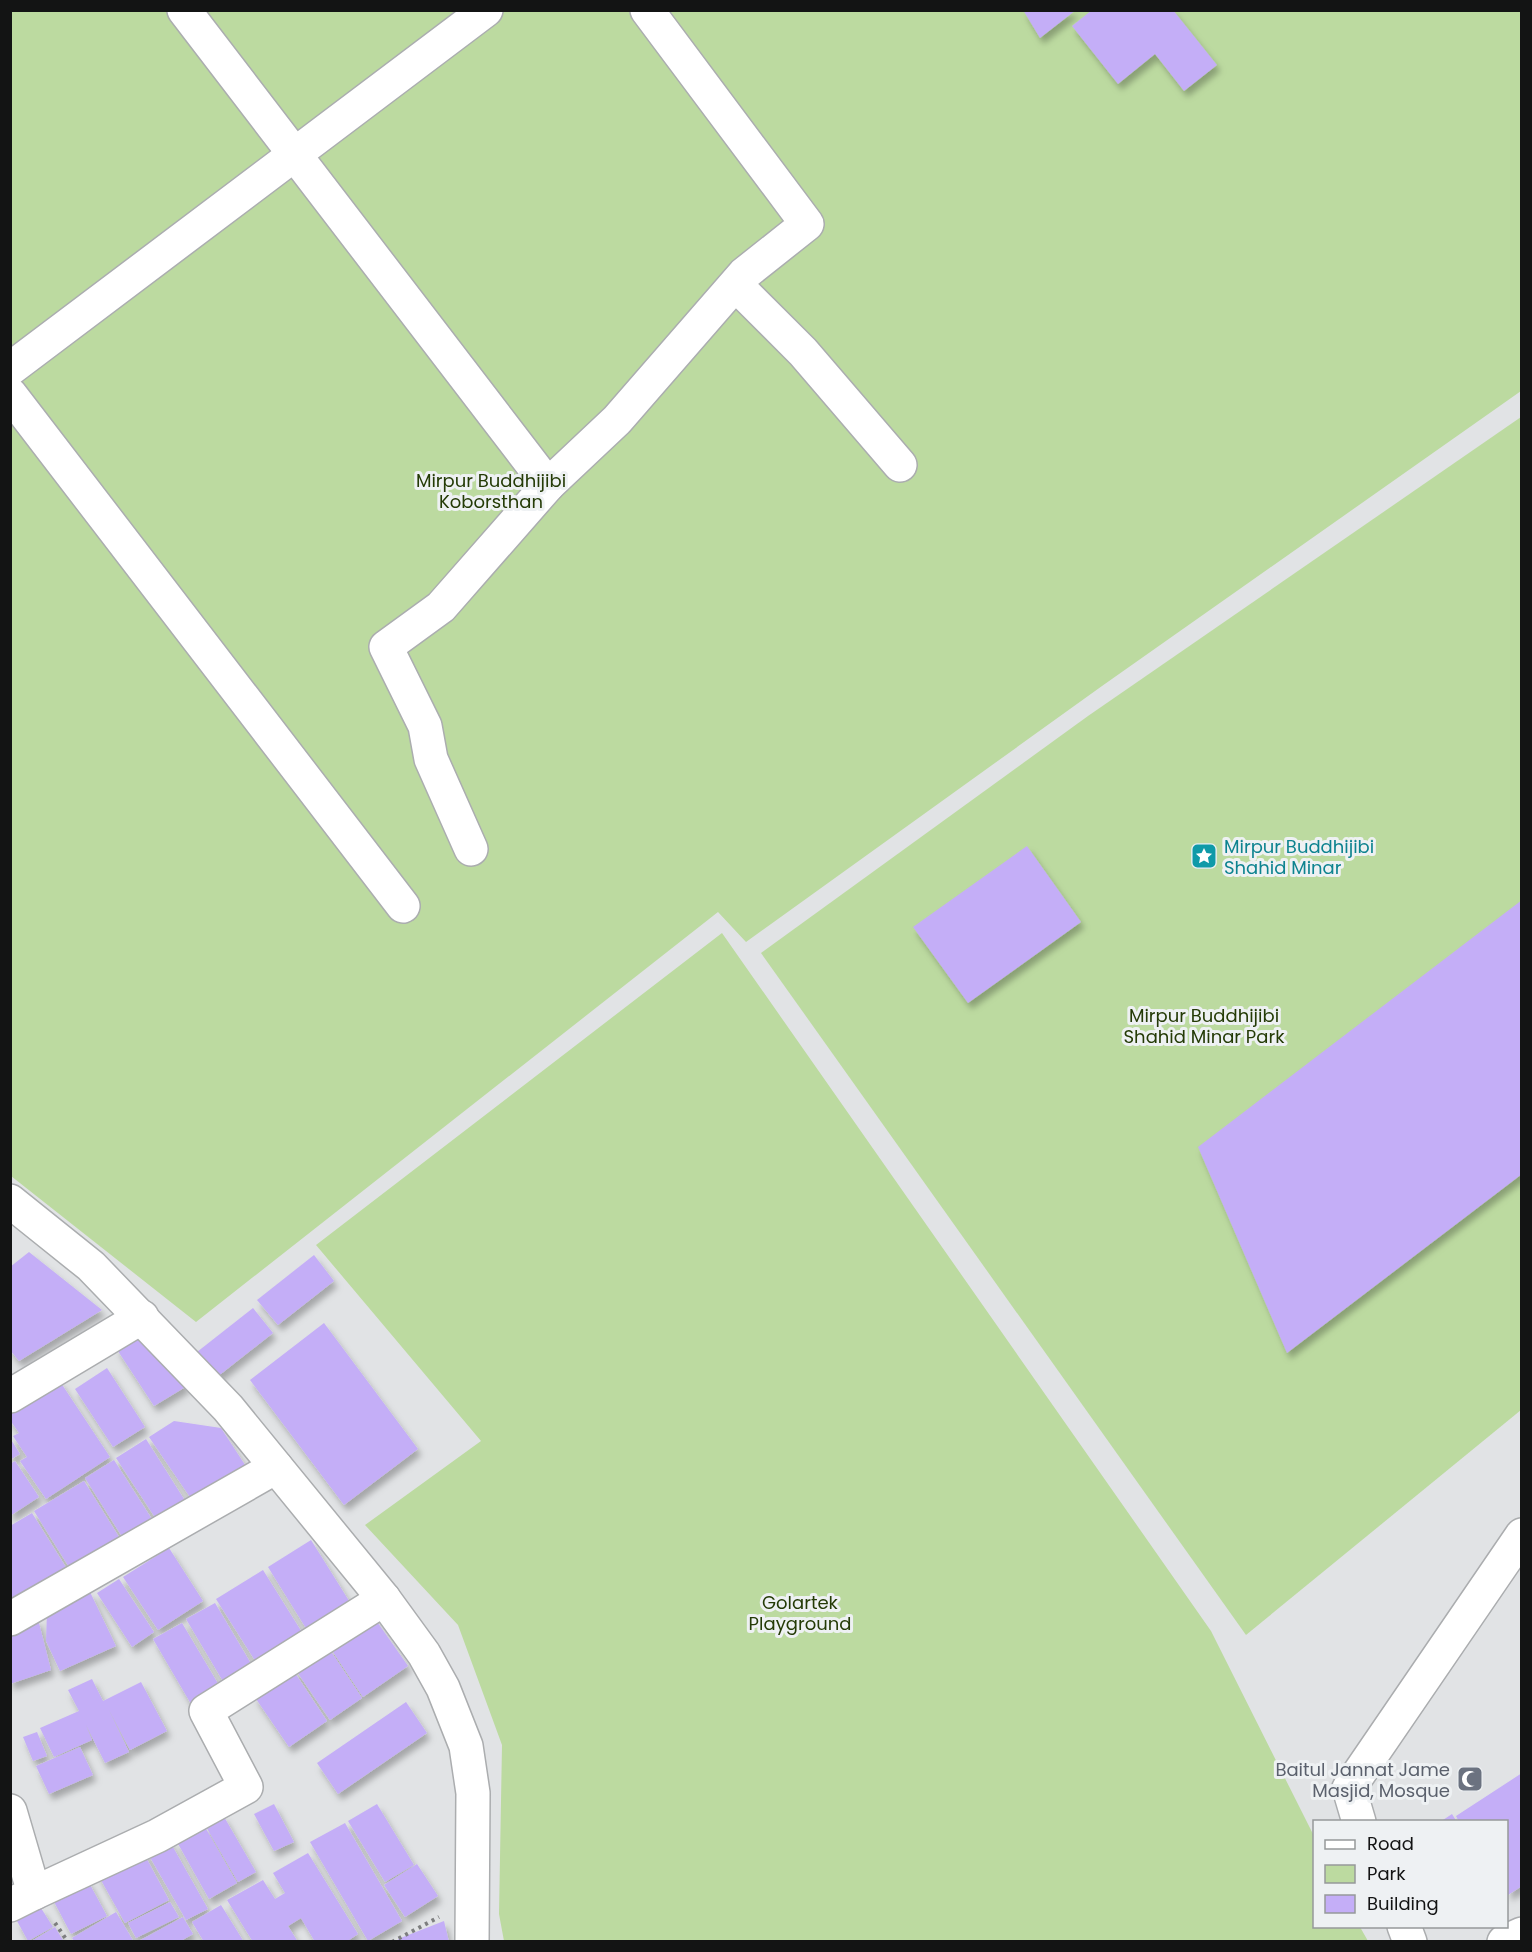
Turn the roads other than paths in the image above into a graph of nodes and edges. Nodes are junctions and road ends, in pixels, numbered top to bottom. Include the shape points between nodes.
1 (184, 10) edge
2 (486, 10) edge
3 (647, 10) edge
4 (294, 153) junction
5 (736, 285) junction
6 (10, 369) edge
7 (10, 394) edge
8 (900, 465) dead end
9 (548, 485) junction
10 (471, 849) dead end
11 (403, 906) dead end
12 (10, 1201) edge
13 (142, 1317) junction
14 (10, 1396) edge
15 (276, 1467) junction
16 (1521, 1535) edge
17 (384, 1599) junction
18 (10, 1619) edge
19 (10, 1811) edge
20 (1359, 1820) edge
21 (22, 1899) edge
22 (1521, 1934) edge
23 (472, 1941) edge
24 (1504, 1941) edge

1 - 4 street
2 - 4 street
3 - 5 street via 807,224 744,274
4 - 6 street
4 - 9 street
5 - 8 street via 803,352
5 - 9 street via 617,420
7 - 11 street
9 - 10 street via 441,607 386,647 425,726 434,768
12 - 13 street via 91,1266
13 - 14 street
13 - 15 street via 228,1407
15 - 17 street
15 - 18 street
16 - 20 street via 1349,1788
17 - 21 street via 206,1711 246,1787 157,1836
17 - 23 street via 443,1688 466,1746 473,1793
19 - 21 street
22 - 24 street

